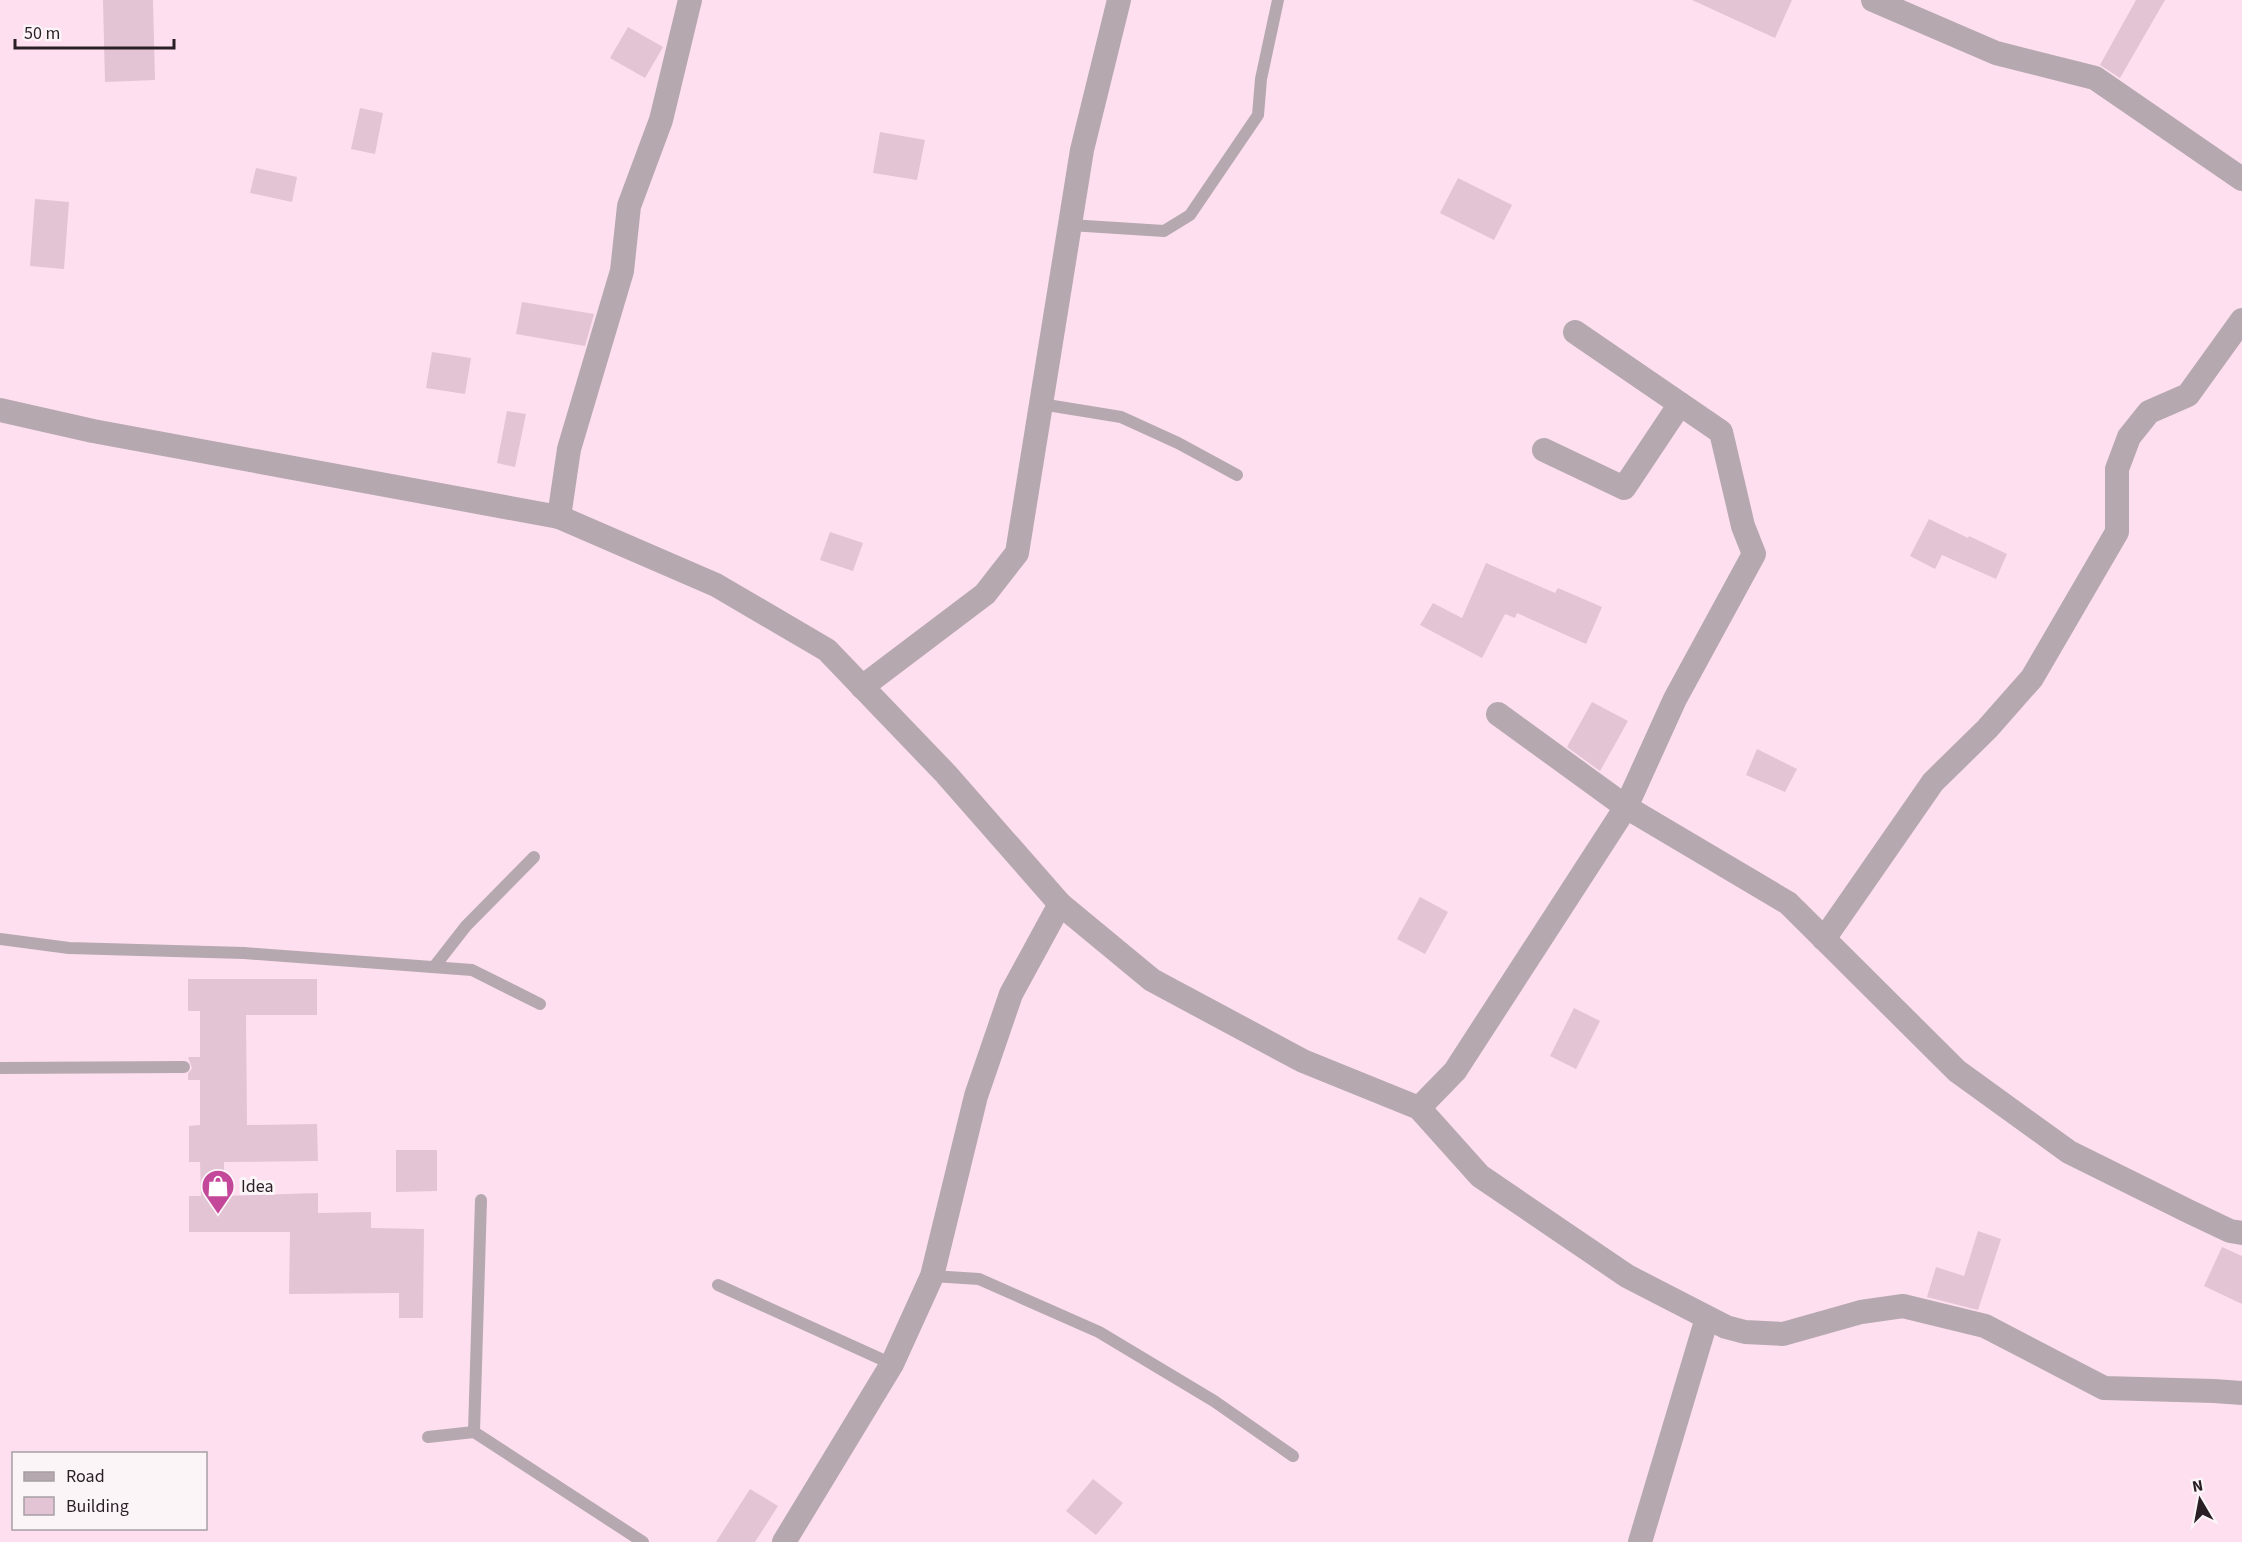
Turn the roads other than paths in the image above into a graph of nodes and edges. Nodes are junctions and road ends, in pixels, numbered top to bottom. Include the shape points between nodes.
1 (690, 0) edge
2 (1119, 0) edge
3 (1278, 0) edge
4 (1874, 0) edge
5 (2242, 179) edge
6 (1070, 225) junction
7 (2242, 320) edge
8 (1575, 332) dead end
9 (1041, 404) junction
10 (1680, 404) junction
11 (0, 410) edge
12 (1544, 450) dead end
13 (1237, 475) dead end
14 (559, 517) junction
15 (862, 687) junction
16 (1498, 714) dead end
17 (1626, 807) junction
18 (534, 857) dead end
19 (1060, 904) junction
20 (0, 939) edge
21 (1824, 939) junction
22 (434, 967) junction
23 (540, 1004) dead end
24 (184, 1067) dead end
25 (0, 1068) edge
26 (1419, 1108) junction
27 (481, 1200) dead end
28 (2242, 1233) edge
29 (932, 1276) junction
30 (718, 1285) dead end
31 (1707, 1318) junction
32 (892, 1364) junction
33 (2242, 1394) edge
34 (474, 1432) junction
35 (428, 1437) dead end
36 (1293, 1456) dead end
37 (643, 1542) edge
38 (784, 1542) edge
39 (1640, 1542) edge

1 - 14 street via 661,120 629,206 622,271 569,449
2 - 6 street via 1082,150
3 - 6 lane via 1261,79 1258,115 1190,215 1164,231
4 - 5 street via 1996,53 2095,78
6 - 9 street
7 - 21 street via 2188,395 2150,412 2129,437 2117,469 2117,532 2032,678 1933,782
8 - 10 street
9 - 13 lane via 1120,417
9 - 15 street via 1017,554 985,594
10 - 12 street via 1624,488
10 - 17 street via 1721,432 1743,526 1755,554 1675,699
11 - 14 street via 93,431
14 - 15 street via 716,585 826,650
15 - 19 street via 946,774
16 - 17 street
17 - 21 street via 1788,903
17 - 26 street via 1455,1071
18 - 22 lane via 466,926
19 - 26 street via 1152,980 1303,1061
19 - 29 street via 1011,994 976,1096
20 - 22 lane via 69,948 244,953
21 - 28 street via 1957,1071 2069,1152 2200,1217
22 - 23 lane via 472,970
24 - 25 lane
26 - 31 street via 1480,1176 1627,1275
27 - 34 lane
29 - 32 street
29 - 36 lane via 979,1279 1099,1332 1214,1401
30 - 32 lane
31 - 33 street via 1745,1332 1783,1334 1861,1312 1903,1306 1985,1326 2104,1388
31 - 39 street
32 - 38 street
34 - 35 lane
34 - 37 lane

